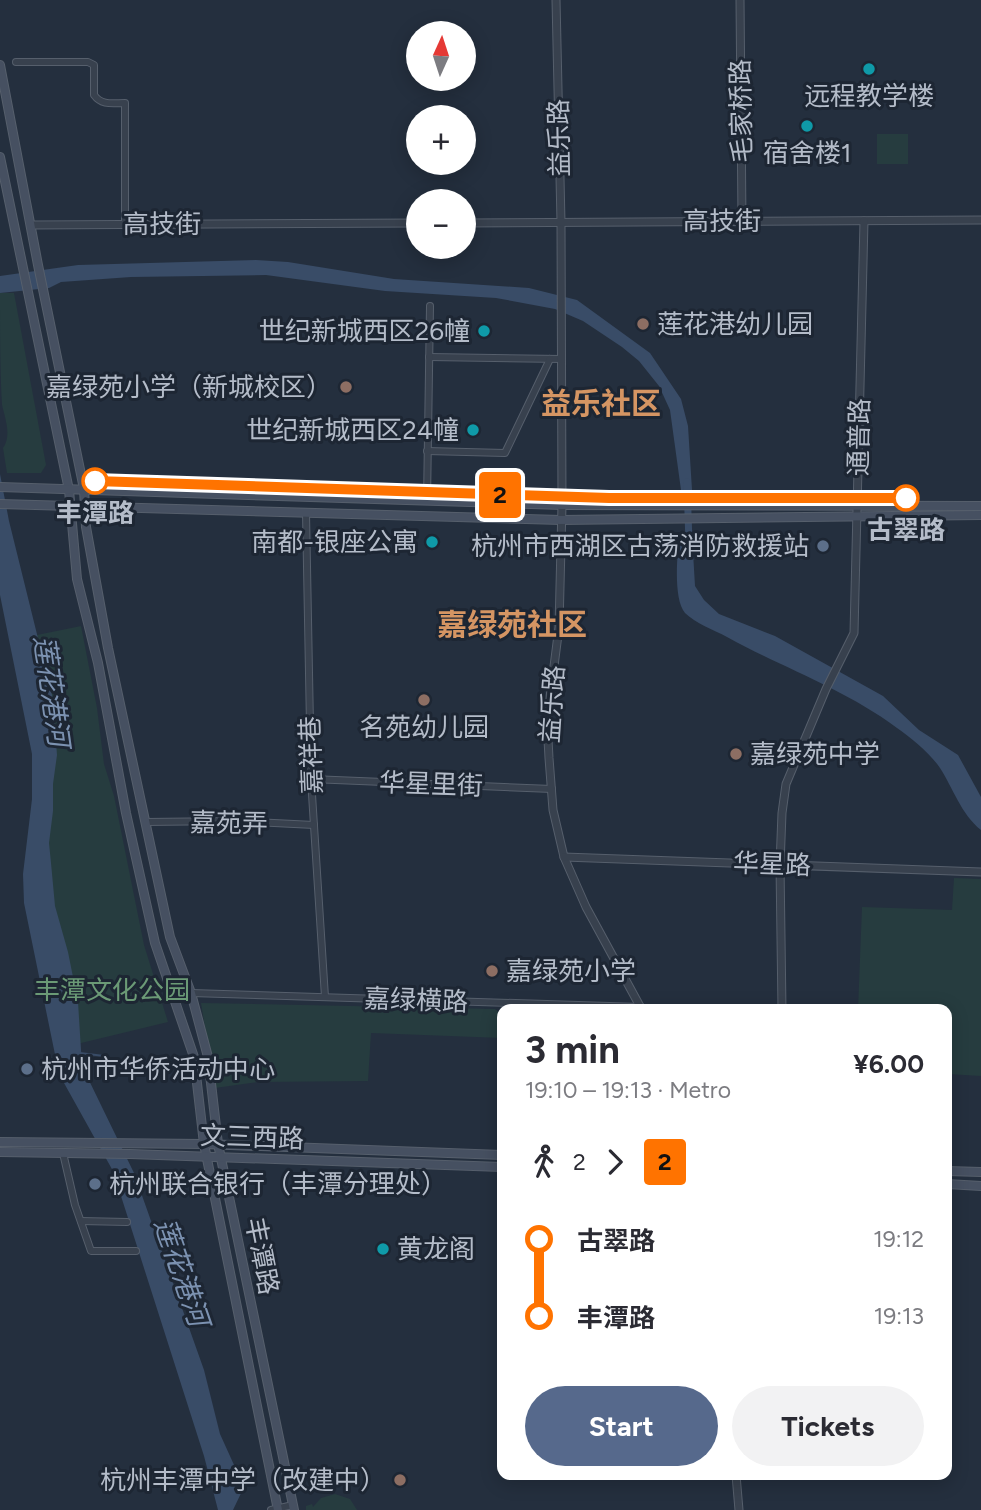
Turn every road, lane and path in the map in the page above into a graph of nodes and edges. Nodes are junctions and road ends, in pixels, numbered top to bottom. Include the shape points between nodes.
1 (556, 0) edge
2 (740, 0) edge
3 (16, 62) dead end
4 (0, 65) edge
5 (0, 158) edge
6 (864, 220) junction
7 (981, 220) edge
8 (742, 221) junction
9 (561, 222) junction
10 (406, 223) edge
11 (476, 223) edge
12 (125, 224) junction
13 (32, 225) junction
14 (430, 306) dead end
15 (429, 357) junction
16 (550, 359) junction
17 (561, 359) junction
18 (427, 451) junction
19 (0, 487) edge
20 (84, 489) junction
21 (69, 490) junction
22 (427, 501) junction
23 (0, 504) edge
24 (69, 505) junction
25 (86, 505) junction
26 (562, 505) junction
27 (857, 506) junction
28 (981, 506) edge
29 (306, 513) junction
30 (981, 515) edge
31 (857, 516) junction
32 (561, 520) junction
33 (311, 779) junction
34 (552, 789) junction
35 (145, 822) junction
36 (314, 825) junction
37 (564, 857) junction
38 (780, 865) junction
39 (981, 872) edge
40 (191, 993) junction
41 (325, 997) junction
42 (510, 1004) edge
43 (639, 1004) edge
44 (782, 1004) edge
45 (0, 1142) edge
46 (204, 1144) junction
47 (218, 1144) junction
48 (0, 1152) edge
49 (63, 1153) junction
50 (497, 1155) edge
51 (207, 1157) junction
52 (221, 1157) junction
53 (497, 1167) edge
54 (952, 1171) edge
55 (981, 1172) edge
56 (952, 1184) edge
57 (981, 1186) edge
58 (81, 1221) junction
59 (127, 1222) dead end
60 (136, 1251) dead end
61 (736, 1480) edge
62 (293, 1508) edge
63 (276, 1510) edge
64 (739, 1510) edge

1 - 9 street, 益乐路
2 - 8 street, 毛家桥路
3 - 12 street via 88,62 94,65 97,99 125,103
4 - 13 main road, 丰潭路
5 - 21 main road, 丰潭路
6 - 7 street, 高技街
6 - 8 street, 高技街
6 - 27 street, 通普路
8 - 9 street, 高技街
9 - 11 street, 高技街
9 - 17 street, 益乐路
10 - 12 street, 高技街
12 - 13 street, 高技街
13 - 20 main road, 丰潭路
14 - 15 street
15 - 16 street
15 - 18 street
16 - 17 street
16 - 18 street via 505,453
17 - 26 street, 益乐路
18 - 22 street
19 - 21 main road
20 - 21 main road
20 - 22 main road
20 - 25 main road, 丰潭路
21 - 24 main road, 丰潭路
22 - 26 main road
23 - 24 main road
24 - 25 main road
24 - 46 main road, 丰潭路 via 77,579 155,943 194,1057
25 - 29 main road
25 - 35 main road, 丰潭路 via 95,583
26 - 27 main road
26 - 32 street, 益乐路
27 - 28 main road
27 - 31 street, 通普路
29 - 32 main road
29 - 33 street, 嘉祥巷
30 - 31 main road
31 - 32 main road
31 - 38 street, 通普路 via 854,634 786,784
32 - 34 street, 益乐路 via 559,627 547,721
33 - 34 street, 华星里街
33 - 36 street, 嘉祥巷
34 - 37 street, 益乐路
35 - 36 street, 嘉苑弄
35 - 40 main road, 丰潭路 via 170,937
36 - 41 street, 嘉祥巷
37 - 38 street, 华星路
37 - 43 street, 益乐路
38 - 39 street, 华星路
38 - 44 street, 通普路
40 - 41 street, 嘉绿横路
40 - 47 main road, 丰潭路 via 208,1057
41 - 42 street, 嘉绿横路
45 - 46 main road, 文三西路
46 - 47 main road, 文三西路
46 - 51 main road, 丰潭路
47 - 50 main road, 文三西路
47 - 52 main road, 丰潭路
48 - 49 main road, 文三西路
49 - 51 main road, 文三西路
49 - 58 street
51 - 52 main road, 文三西路
51 - 63 main road, 丰潭路
52 - 53 main road, 文三西路
52 - 62 main road, 丰潭路
54 - 55 main road
56 - 57 main road
58 - 59 street
58 - 60 street via 91,1251
61 - 64 street
62 - 63 street

